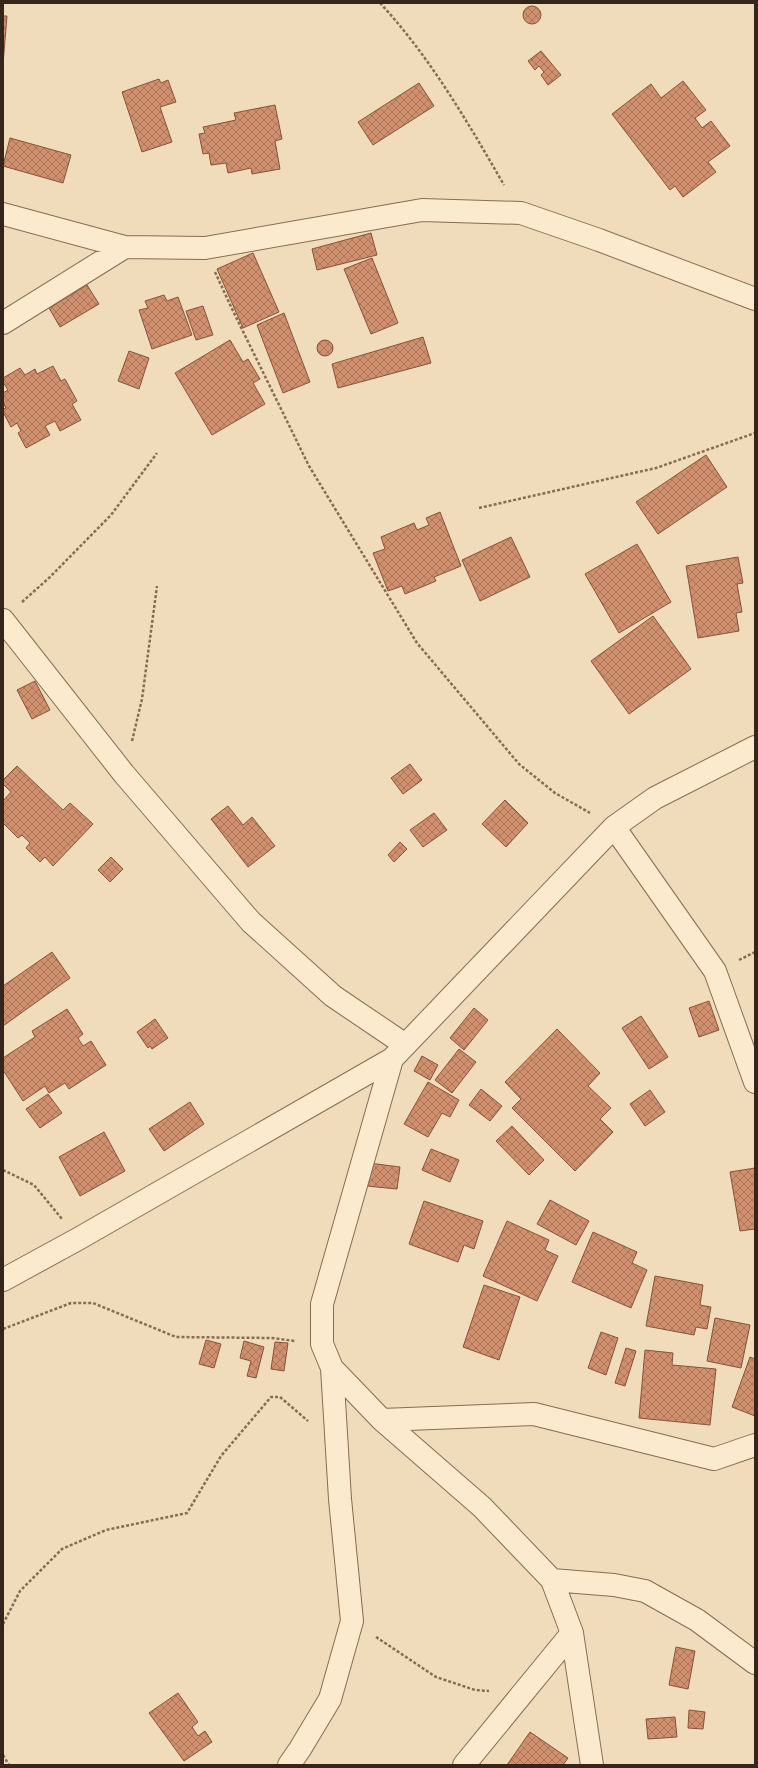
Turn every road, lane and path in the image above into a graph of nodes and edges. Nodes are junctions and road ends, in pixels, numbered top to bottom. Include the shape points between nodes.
1 (380, 3) edge
2 (520, 213) junction
3 (3, 214) edge
4 (125, 247) junction
5 (204, 248) junction
6 (755, 299) edge
7 (3, 323) edge
8 (755, 433) edge
9 (157, 453) dead end
10 (479, 508) dead end
11 (157, 586) dead end
12 (21, 603) dead end
13 (3, 620) edge
14 (755, 747) edge
15 (124, 774) junction
16 (614, 827) junction
17 (398, 1052) junction
18 (755, 1082) edge
19 (3, 1170) edge
20 (78, 1239) junction
21 (3, 1280) edge
22 (3, 1329) edge
23 (322, 1344) junction
24 (332, 1368) junction
25 (382, 1420) junction
26 (336, 1445) junction
27 (755, 1445) edge
28 (552, 1580) junction
29 (352, 1621) junction
30 (3, 1624) edge
31 (572, 1633) junction
32 (755, 1663) edge
33 (521, 1696) junction
34 (3, 1755) edge
35 (9, 1765) edge
36 (289, 1765) edge
37 (464, 1765) edge
38 (592, 1765) edge

1 - 2 path via 398,22 457,104
2 - 5 street via 422,210
2 - 6 street
3 - 4 street
4 - 5 street
4 - 7 street
5 - 16 path via 232,311 309,466 417,643 519,764 555,793
8 - 10 path via 656,468
9 - 12 path via 111,515
11 - 15 path via 142,699
13 - 15 street
14 - 16 street via 655,798
15 - 17 street via 251,922
16 - 17 street
16 - 18 street via 715,971
17 - 20 street
17 - 23 street via 322,1304
19 - 20 path via 34,1185
20 - 21 street
22 - 23 path via 71,1302 93,1302 176,1337 272,1338
23 - 24 street
24 - 25 street
24 - 26 street
25 - 27 street via 534,1414 714,1459
25 - 28 street via 482,1507
26 - 29 street
26 - 30 path via 280,1397 271,1397 220,1456 188,1513 106,1530 62,1549 20,1591
28 - 31 street
28 - 32 street via 614,1584 645,1591 697,1620
29 - 33 path via 436,1677 475,1690
29 - 36 street via 330,1699
31 - 33 street
31 - 38 street
33 - 37 street
34 - 35 path

